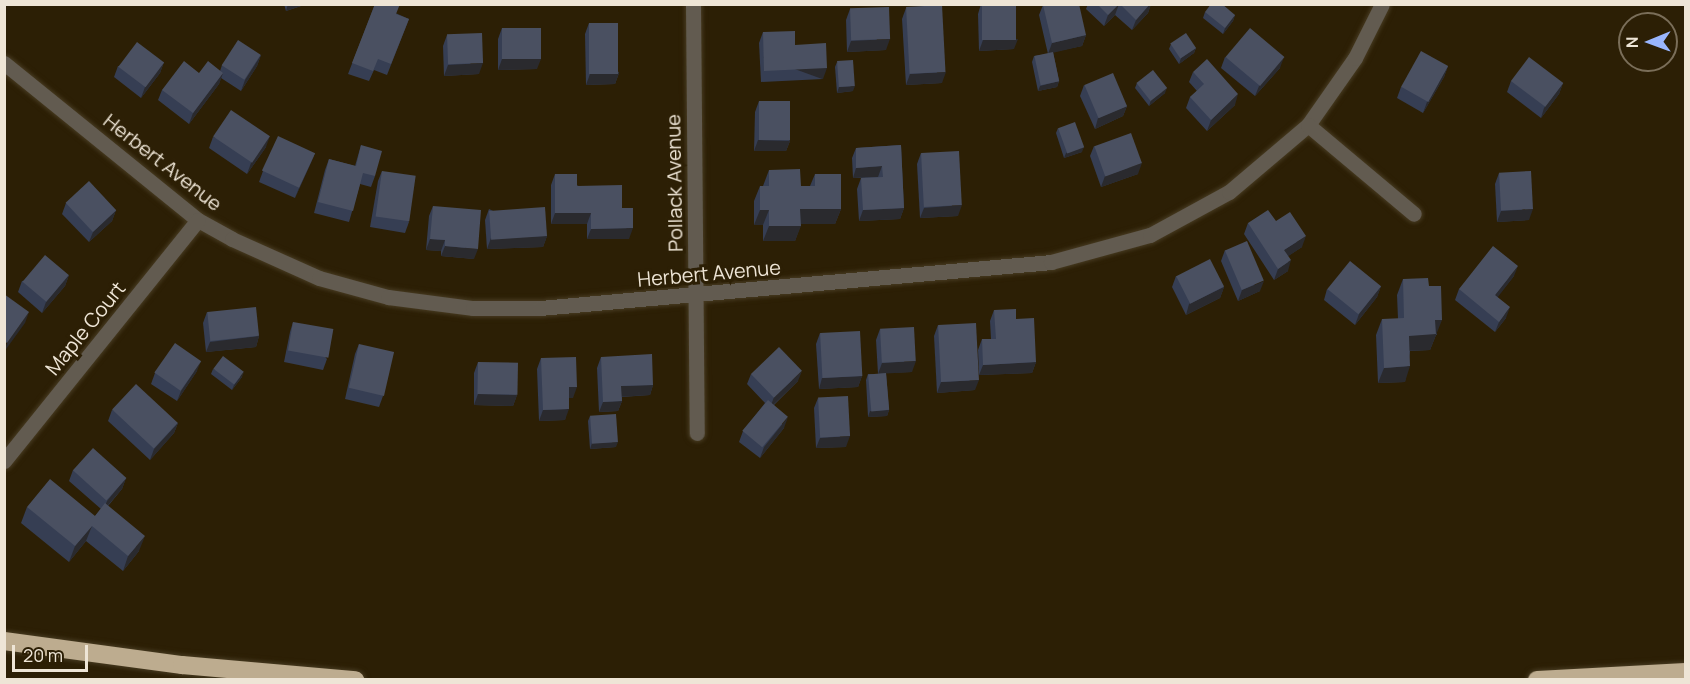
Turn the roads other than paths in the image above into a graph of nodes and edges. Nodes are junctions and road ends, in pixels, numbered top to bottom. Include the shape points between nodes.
1 (693, 4) edge
2 (1382, 4) edge
3 (4, 63) edge
4 (1308, 125) junction
5 (1414, 214) dead end
6 (198, 220) junction
7 (697, 296) junction
8 (697, 433) dead end
9 (4, 461) edge
10 (4, 641) edge
11 (1686, 672) edge
12 (355, 680) edge
13 (1537, 680) edge

1 - 7 street, Pollack Avenue
2 - 4 street, Herbert Avenue via 1355,58
3 - 6 street, Herbert Avenue
4 - 5 street
4 - 7 street, Herbert Avenue via 1229,192 1150,235 1112,247 1051,262
6 - 7 street, Herbert Avenue via 319,278 426,304 540,308
6 - 9 street, Maple Court
7 - 8 street, Pollack Avenue
10 - 12 highway via 182,664
11 - 13 highway

